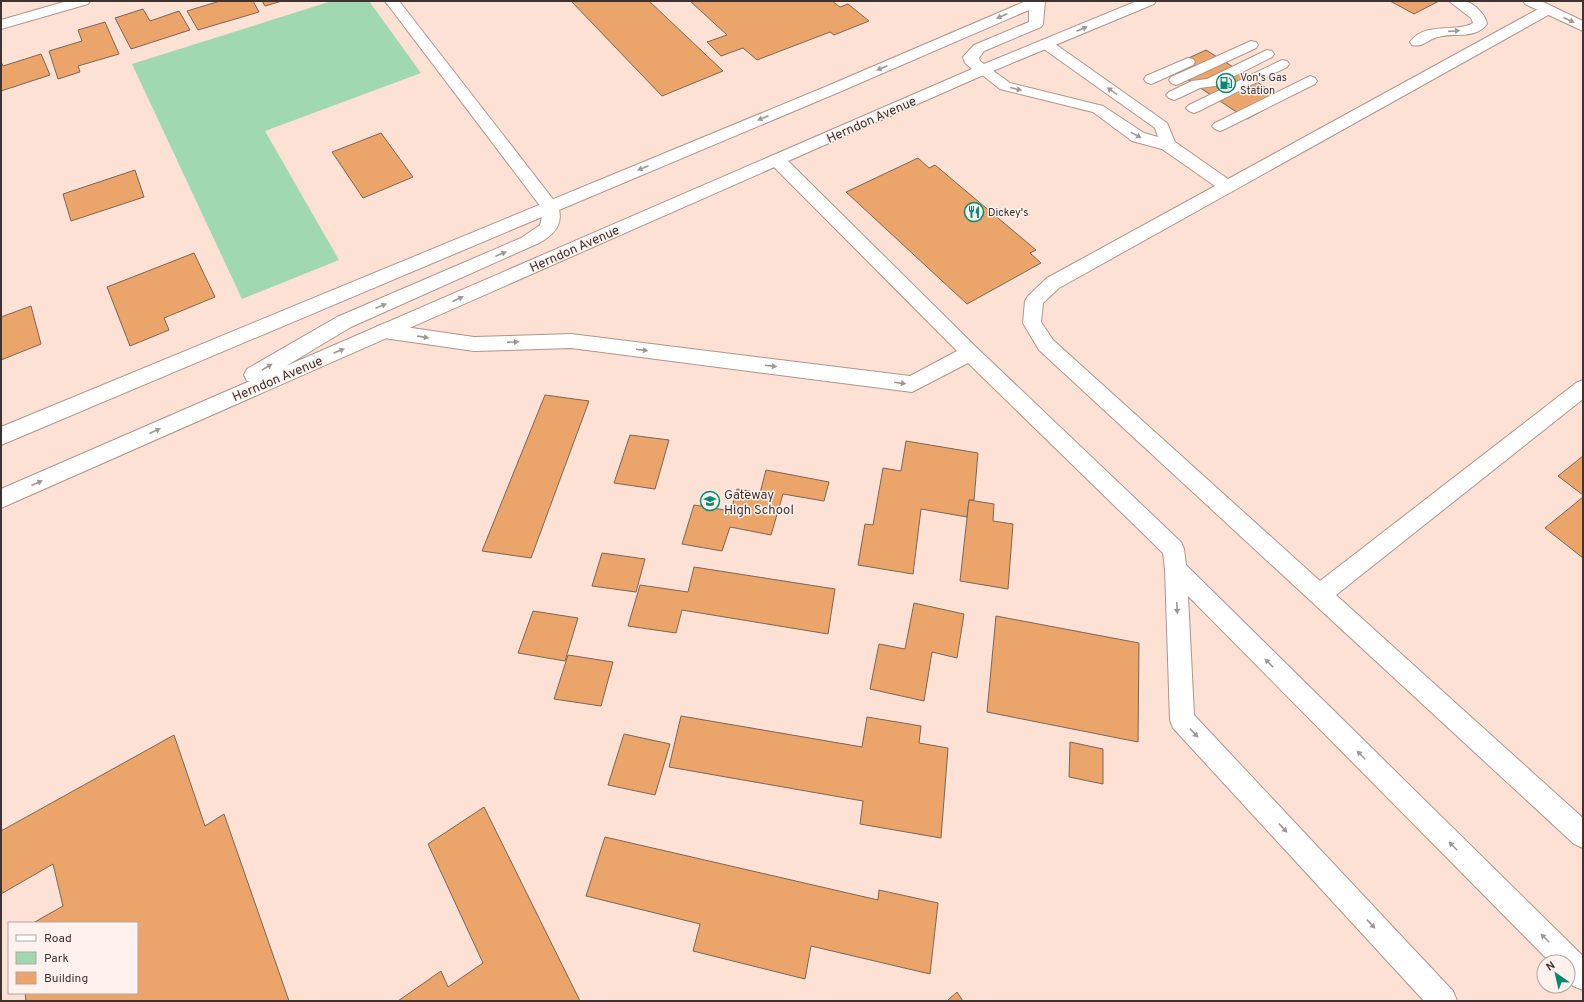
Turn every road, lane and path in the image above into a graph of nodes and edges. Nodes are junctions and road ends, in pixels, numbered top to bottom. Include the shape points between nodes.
1 (83, 1) edge
2 (392, 1) edge
3 (1037, 1) edge
4 (1149, 1) edge
5 (1456, 1) edge
6 (1530, 1) edge
7 (1547, 10) junction
8 (1, 25) edge
9 (1583, 27) edge
10 (1245, 41) dead end
11 (1417, 42) dead end
12 (1046, 44) junction
13 (1267, 54) dead end
14 (1282, 64) dead end
15 (983, 70) junction
16 (1304, 78) dead end
17 (1194, 108) dead end
18 (1215, 122) dead end
19 (1168, 145) junction
20 (777, 160) junction
21 (1227, 187) junction
22 (550, 207) junction
23 (384, 331) junction
24 (970, 353) junction
25 (1583, 388) edge
26 (173, 423) junction
27 (1, 436) edge
28 (1, 499) edge
29 (1176, 569) junction
30 (1319, 595) junction
31 (1583, 835) edge
32 (1583, 976) edge
33 (1443, 1001) edge

1 - 8 main road
2 - 22 lane
3 - 15 main road via 1036,24 979,48 971,57
3 -> 22 main road via 832,90
12 -> 4 main road, Herndon Avenue
11 -> 5 lane via 1430,34 1476,28 1479,24 1476,13
6 - 7 main road
7 -> 9 main road
7 - 21 lane
10 - 13 lane via 1162,87 1210,82
12 - 15 main road, Herndon Avenue
19 -> 12 lane via 1162,126
14 - 17 lane
15 -> 19 lane via 1005,86 1098,109 1138,137
15 - 20 main road, Herndon Avenue
16 - 18 lane
19 - 21 lane
23 -> 20 main road, Herndon Avenue
20 - 24 lane
21 - 30 lane via 1053,283 1034,301 1032,323 1046,345
26 -> 22 main road via 344,322 528,242 550,226
22 - 27 main road
23 -> 24 lane via 474,344 571,341 912,384
26 -> 23 main road, Herndon Avenue
24 - 29 lane via 1173,550
25 - 30 lane
28 -> 26 main road, Herndon Avenue
32 -> 29 lane
29 -> 33 lane via 1182,720
30 - 31 lane

